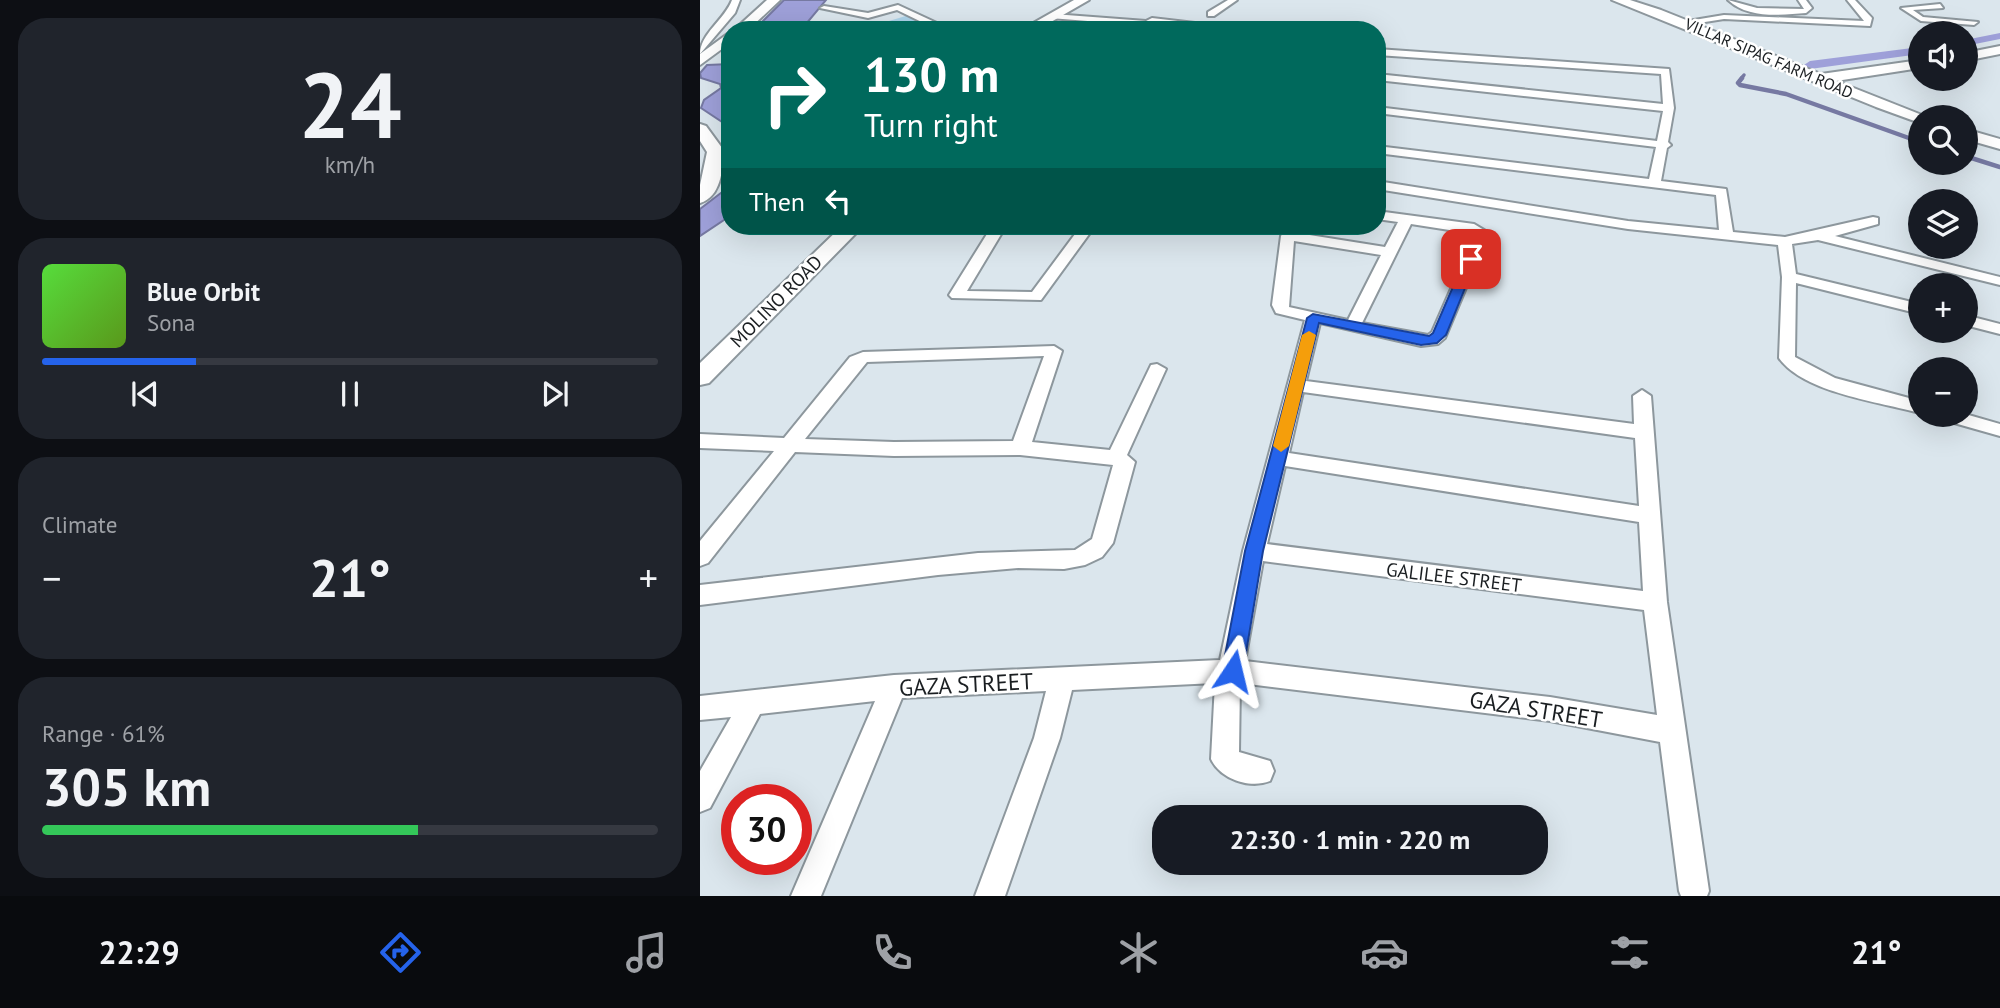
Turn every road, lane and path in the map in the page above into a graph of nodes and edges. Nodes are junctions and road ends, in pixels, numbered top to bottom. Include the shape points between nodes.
1 (736, 0) edge
2 (774, 0) edge
3 (1083, 0) edge
4 (1233, 0) edge
5 (1618, 0) edge
6 (1732, 0) edge
7 (1802, 0) edge
8 (1851, 0) edge
9 (1932, 0) edge
10 (1940, 6) junction
11 (824, 8) dead end
12 (1211, 14) dead end
13 (1053, 16) junction
14 (724, 21) edge
15 (751, 21) edge
16 (927, 21) edge
17 (1044, 21) edge
18 (1118, 21) edge
19 (1686, 22) junction
20 (721, 25) edge
21 (721, 44) edge
22 (2000, 50) edge
23 (700, 51) edge
24 (1386, 53) edge
25 (1978, 54) edge
26 (700, 61) edge
27 (1908, 66) edge
28 (1386, 78) edge
29 (1538, 78) junction
30 (1817, 79) junction
31 (1669, 108) junction
32 (1386, 111) edge
33 (1908, 113) edge
34 (700, 129) edge
35 (1978, 138) edge
36 (2000, 144) edge
37 (1665, 145) junction
38 (1386, 150) edge
39 (1655, 182) junction
40 (1386, 186) edge
41 (700, 197) edge
42 (1386, 216) edge
43 (1406, 219) junction
44 (1873, 221) dead end
45 (844, 235) edge
46 (994, 235) edge
47 (1082, 235) edge
48 (1290, 235) edge
49 (1310, 235) edge
50 (1726, 235) junction
51 (1818, 236) junction
52 (1785, 241) junction
53 (1391, 252) junction
54 (1790, 277) junction
55 (2000, 281) edge
56 (1908, 306) edge
57 (1313, 318) junction
58 (1978, 323) edge
59 (1352, 327) junction
60 (2000, 328) edge
61 (1157, 369) dead end
62 (700, 377) edge
63 (1296, 385) junction
64 (1643, 396) dead end
65 (1908, 404) edge
66 (1978, 424) edge
67 (2000, 430) edge
68 (1642, 432) junction
69 (700, 441) edge
70 (790, 445) junction
71 (1020, 449) junction
72 (1116, 458) junction
73 (1278, 458) junction
74 (1648, 515) junction
75 (1254, 551) junction
76 (700, 558) edge
77 (700, 595) edge
78 (1655, 602) junction
79 (1233, 671) junction
80 (1062, 679) junction
81 (894, 687) junction
82 (753, 702) junction
83 (700, 708) edge
84 (1673, 731) junction
85 (1260, 771) dead end
86 (700, 798) edge
87 (1694, 891) dead end
88 (806, 896) edge
89 (990, 896) edge

1 - 14 street
2 - 15 main road
3 - 13 main road
4 - 12 street
5 - 19 main road, VILLAR SIPAG FARM ROAD
6 - 7 street via 1749,9 1806,11
8 - 19 street via 1867,23 1724,17
9 - 10 street
10 - 10 street via 1905,8 1925,20 1976,21
11 - 16 street via 868,16 898,7
13 - 17 main road
13 - 18 street
19 - 30 main road, VILLAR SIPAG FARM ROAD
20 - 23 street
21 - 26 main road
22 - 25 main road
24 - 29 street
27 - 30 main road
28 - 29 street
29 - 31 street
29 - 31 street via 1666,71
30 - 33 main road, VILLAR SIPAG FARM ROAD
31 - 37 street
32 - 37 street
34 - 41 main road via 716,152 711,183
35 - 36 main road
37 - 39 street
38 - 39 street
39 - 50 street via 1722,192
40 - 50 street via 1628,225
42 - 43 street
43 - 53 street
43 - 59 street via 1482,233 1439,335 1432,340
44 - 51 street
45 - 62 main road, MOLINO ROAD
46 - 47 street via 957,295 1036,297
48 - 57 street via 1280,305 1289,314
49 - 53 street
50 - 52 street
51 - 52 street
51 - 55 street
52 - 54 street
53 - 59 street
54 - 56 street
54 - 65 street via 1787,358 1792,365 1823,379
57 - 59 street
57 - 63 street
58 - 60 street
61 - 72 street
63 - 68 street
63 - 73 street
64 - 68 street
66 - 67 street
68 - 74 street
69 - 70 street
70 - 71 street
70 - 71 street via 863,357 1054,351
70 - 76 street
71 - 72 street
72 - 77 street via 1125,462 1124,471 1102,543 1094,555 1081,560 1019,559
73 - 74 street
73 - 75 street
74 - 78 street
75 - 78 street, GALILEE STREET
75 - 79 street
78 - 84 street
79 - 80 street, GAZA STREET
79 - 84 street, GAZA STREET via 1550,709
79 - 85 street via 1225,697 1223,753 1235,766
80 - 81 street, GAZA STREET
80 - 89 street via 1047,738
81 - 82 street, GAZA STREET
81 - 88 street
82 - 83 street, GAZA STREET
82 - 86 street
84 - 87 street

